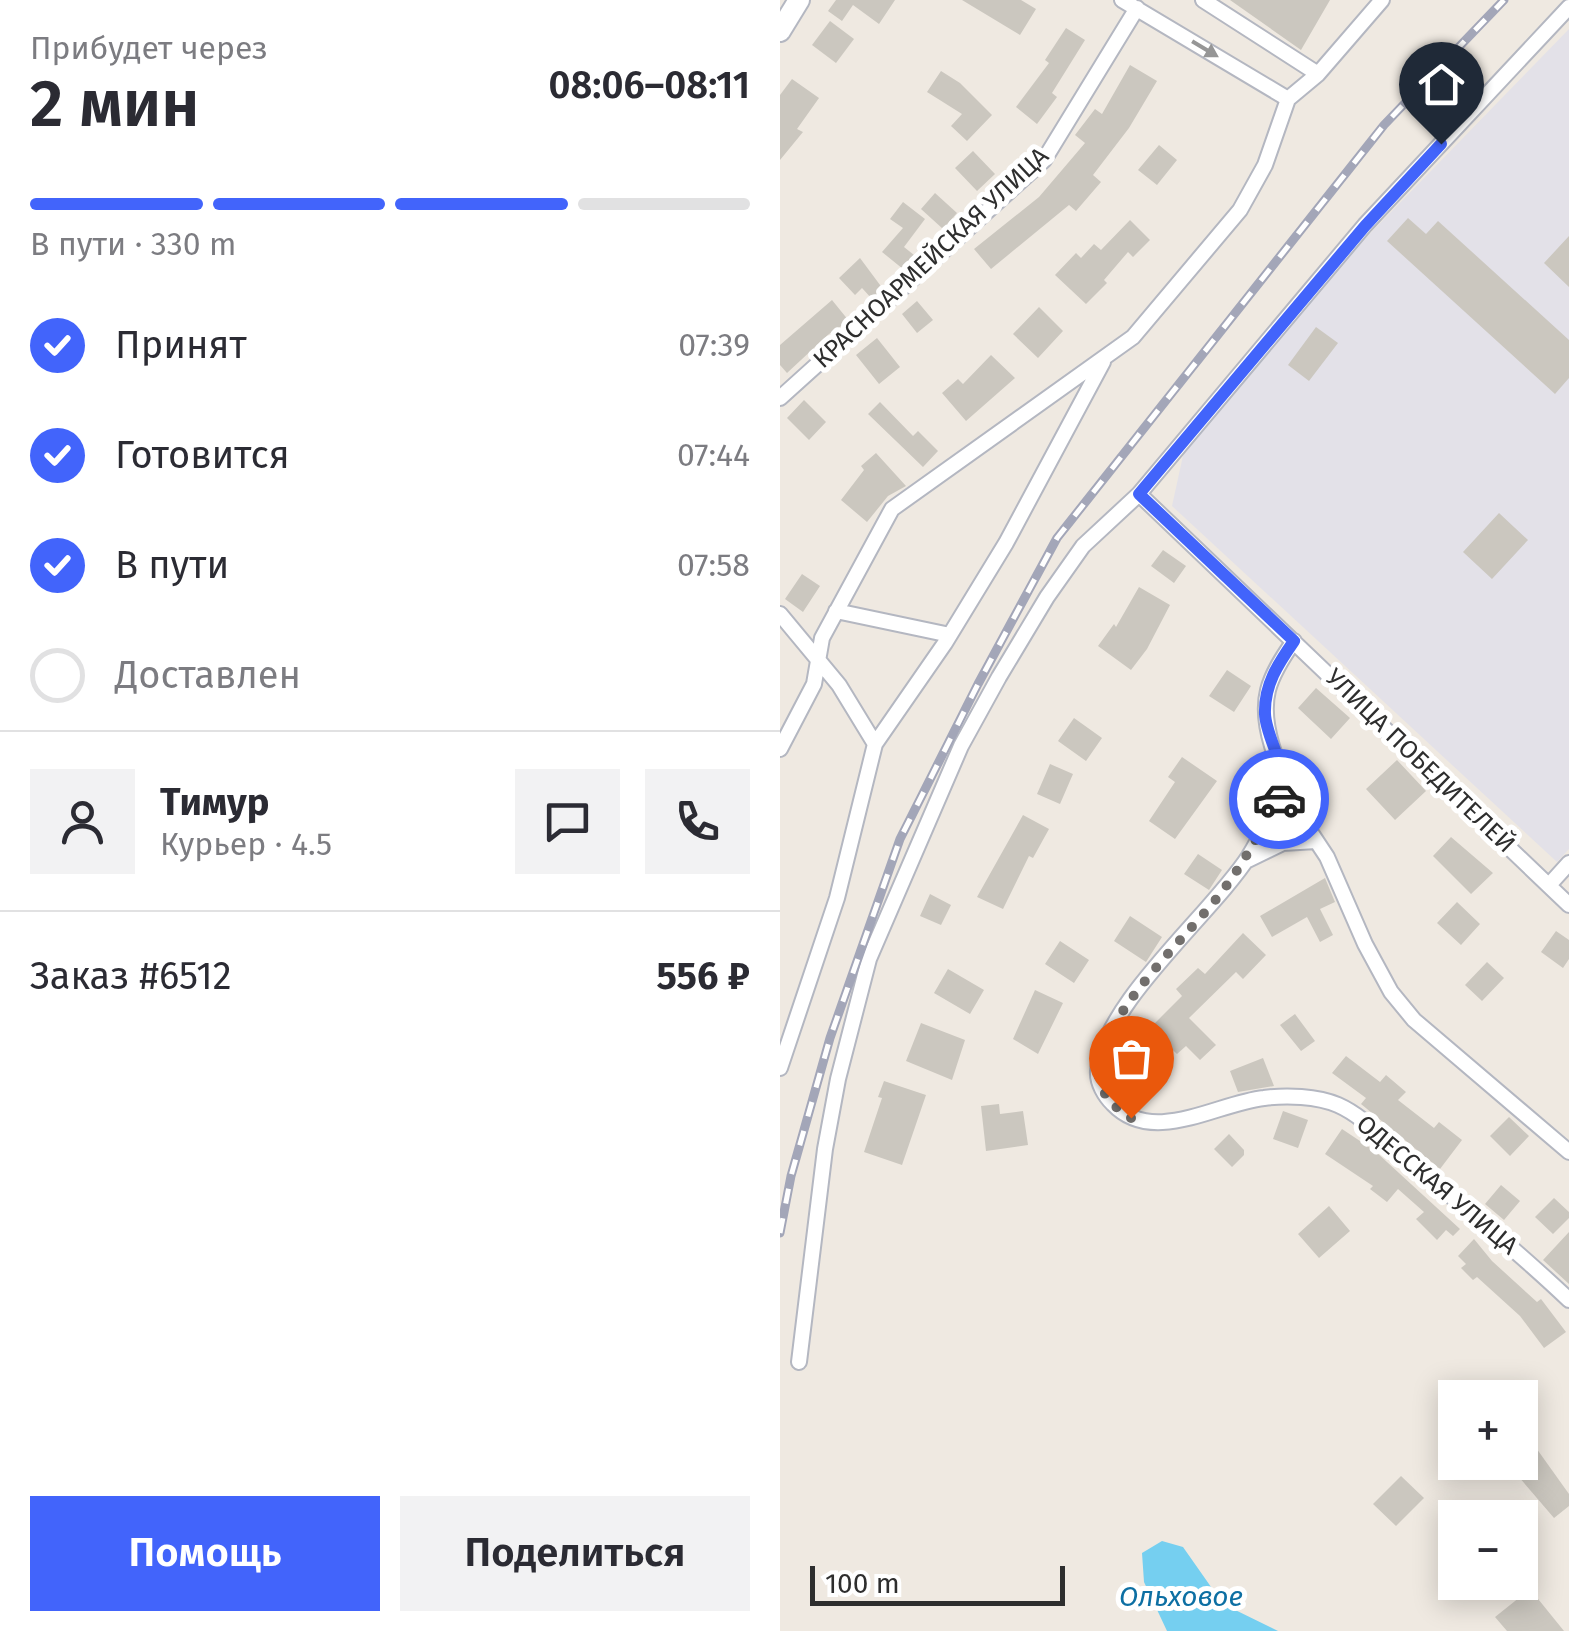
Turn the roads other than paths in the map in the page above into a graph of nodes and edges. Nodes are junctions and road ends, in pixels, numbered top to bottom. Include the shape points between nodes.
1 (799, 0) edge
2 (1122, 0) edge
3 (1202, 0) edge
4 (1382, 0) edge
5 (1569, 7) edge
6 (1137, 8) junction
7 (780, 31) edge
8 (1318, 74) junction
9 (1288, 99) junction
10 (1105, 357) junction
11 (780, 398) edge
12 (1139, 494) junction
13 (836, 611) junction
14 (780, 614) edge
15 (950, 635) junction
16 (1294, 641) junction
17 (818, 658) junction
18 (875, 744) junction
19 (780, 749) edge
20 (1284, 792) junction
21 (1316, 841) junction
22 (1243, 863) junction
23 (1569, 863) edge
24 (1550, 884) junction
25 (1569, 905) edge
26 (780, 1068) edge
27 (1569, 1152) edge
28 (1569, 1300) edge
29 (799, 1362) dead end

1 - 7 street
2 - 6 street
3 - 8 street
4 - 8 street
5 - 12 street via 1365,226
6 -> 9 street
6 - 11 street, КРАСНОАРМЕЙСКАЯ УЛИЦА via 1044,160
8 - 9 street
9 - 10 street via 1265,165 1240,210 1133,337
10 - 13 street via 892,509
10 - 15 street
12 - 16 street, УЛИЦА ПОБЕДИТЕЛЕЙ
12 - 29 street via 1083,546 999,677 960,746 869,959 824,1149
13 - 15 street
13 - 17 street
14 - 17 street
15 - 18 street
16 - 20 street via 1274,671 1265,717
16 - 24 street, УЛИЦА ПОБЕДИТЕЛЕЙ
17 - 18 street
17 - 19 street via 814,684
18 - 26 street via 837,898
20 - 21 street
20 - 22 street, ОДЕССКАЯ УЛИЦА
21 - 22 street, ОДЕССКАЯ УЛИЦА via 1283,843
21 - 27 street via 1391,992 1440,1043
22 - 28 street, ОДЕССКАЯ УЛИЦА via 1138,987 1115,1025 1098,1072 1110,1102 1131,1118 1157,1124 1263,1098 1338,1105
23 - 24 street
24 - 25 street, УЛИЦА ПОБЕДИТЕЛЕЙ

